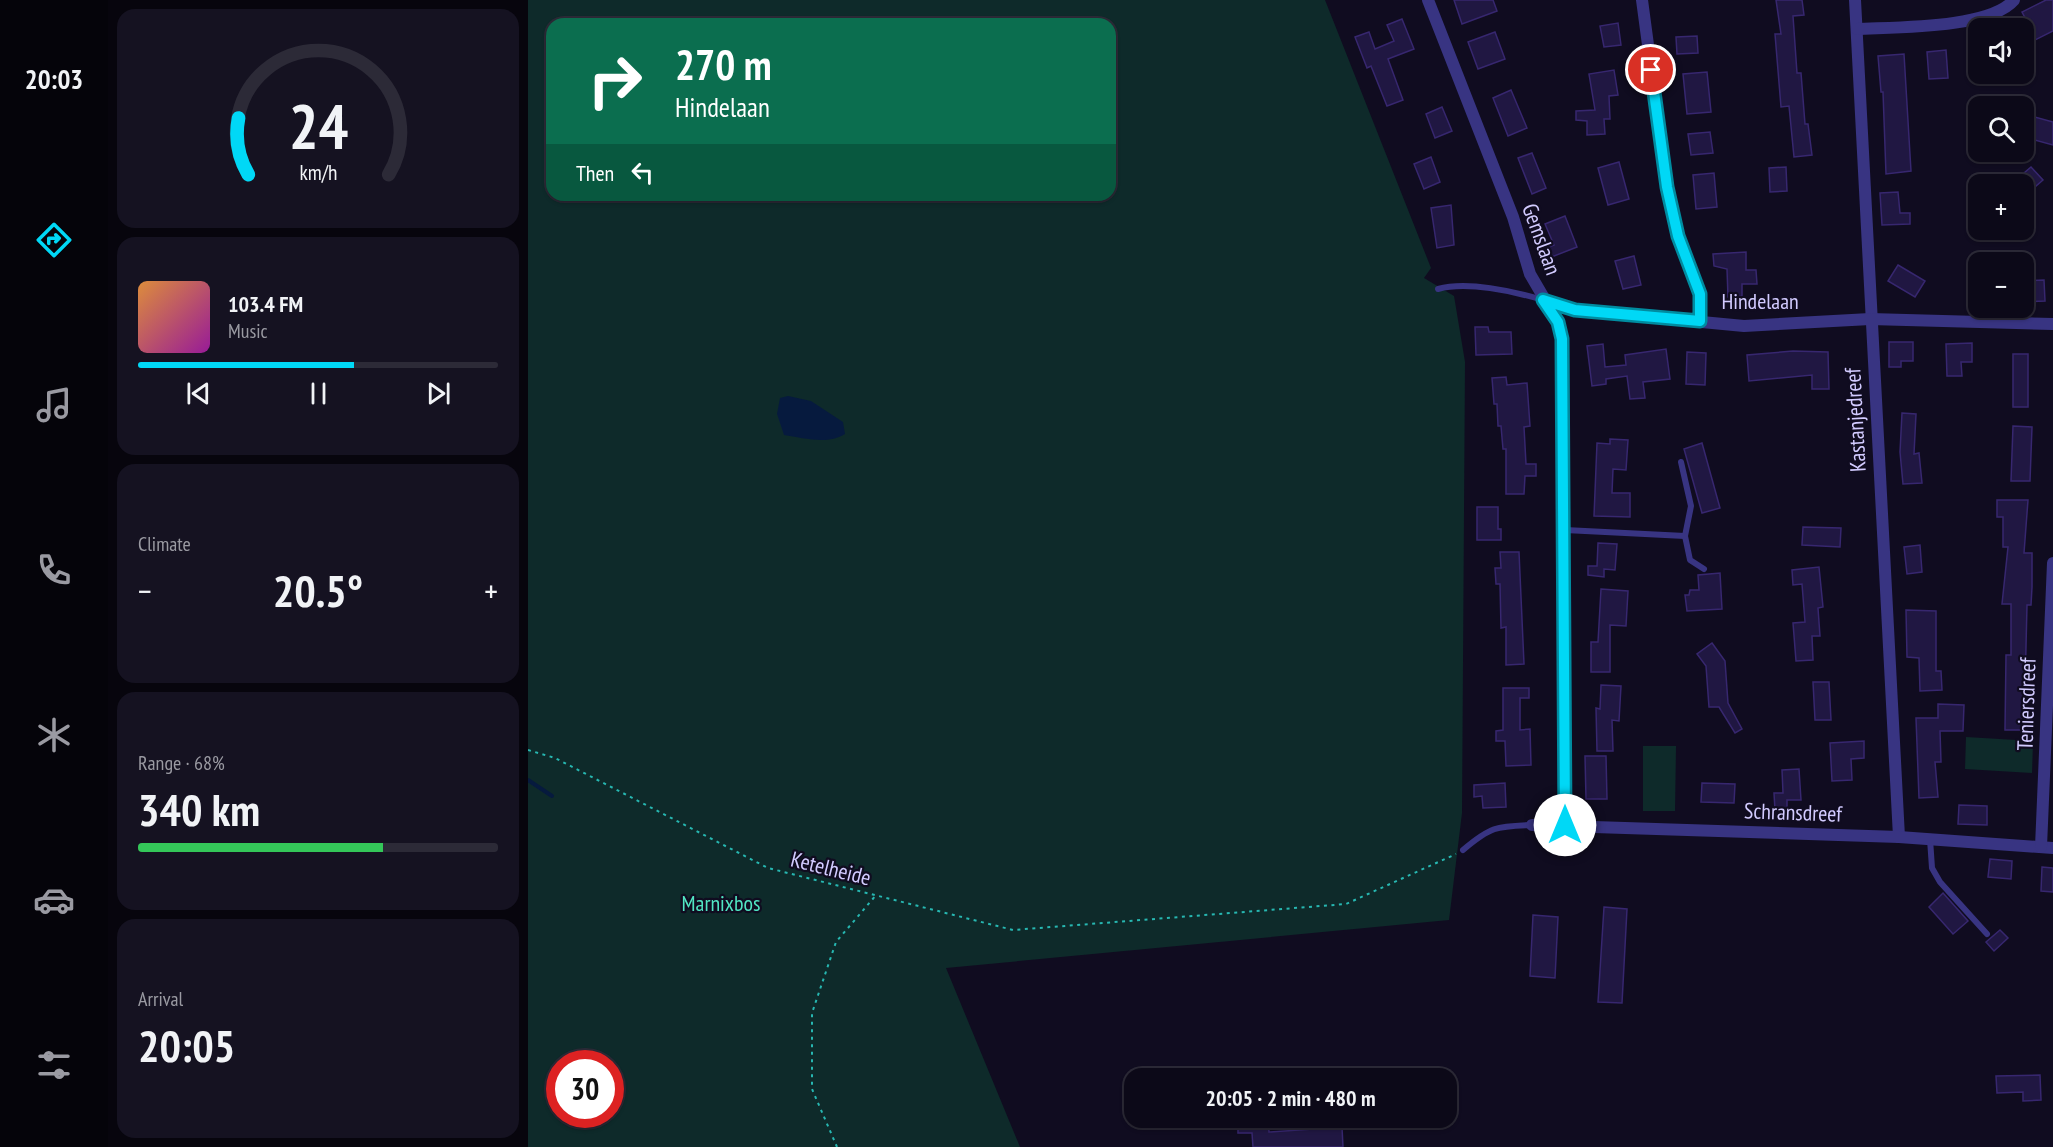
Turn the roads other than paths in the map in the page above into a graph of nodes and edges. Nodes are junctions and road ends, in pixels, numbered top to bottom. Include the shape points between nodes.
1 (1428, 0) edge
2 (1642, 0) edge
3 (1855, 0) edge
4 (2014, 0) edge
5 (1857, 29) junction
6 (1438, 289) dead end
7 (1543, 300) junction
8 (1870, 319) junction
9 (1700, 321) junction
10 (2053, 324) edge
11 (1681, 462) dead end
12 (1565, 530) junction
13 (1685, 536) junction
14 (2053, 563) edge
15 (1704, 569) dead end
16 (1532, 825) joint
17 (1565, 825) junction
18 (1899, 837) junction
19 (1930, 839) junction
20 (2047, 847) edge
21 (1463, 850) road end
22 (1987, 934) dead end

1 - 7 street, Gemslaan
2 - 9 street via 1667,187 1678,236 1700,294
3 - 5 street, Kastanjedreef
4 - 5 street via 1979,17 1945,25
5 - 8 street, Kastanjedreef
6 - 7 lane, Hindelaan via 1456,284
7 - 9 street, Hindelaan via 1575,310
7 - 12 street, Gemslaan via 1558,322 1562,339
8 - 9 street, Hindelaan via 1744,326
8 - 10 street, Hindelaan
8 - 18 street, Kastanjedreef
11 - 13 lane via 1691,506
12 - 13 lane
12 - 17 street, Gemslaan
13 - 15 lane via 1690,560
14 - 20 street, Teniersdreef
16 - 17 street, Schransdreef
16 - 21 lane via 1486,830
17 - 18 street, Schransdreef
18 - 19 street, Schransdreef
19 - 20 street, Schransdreef
19 - 22 lane via 1932,868 1940,882

